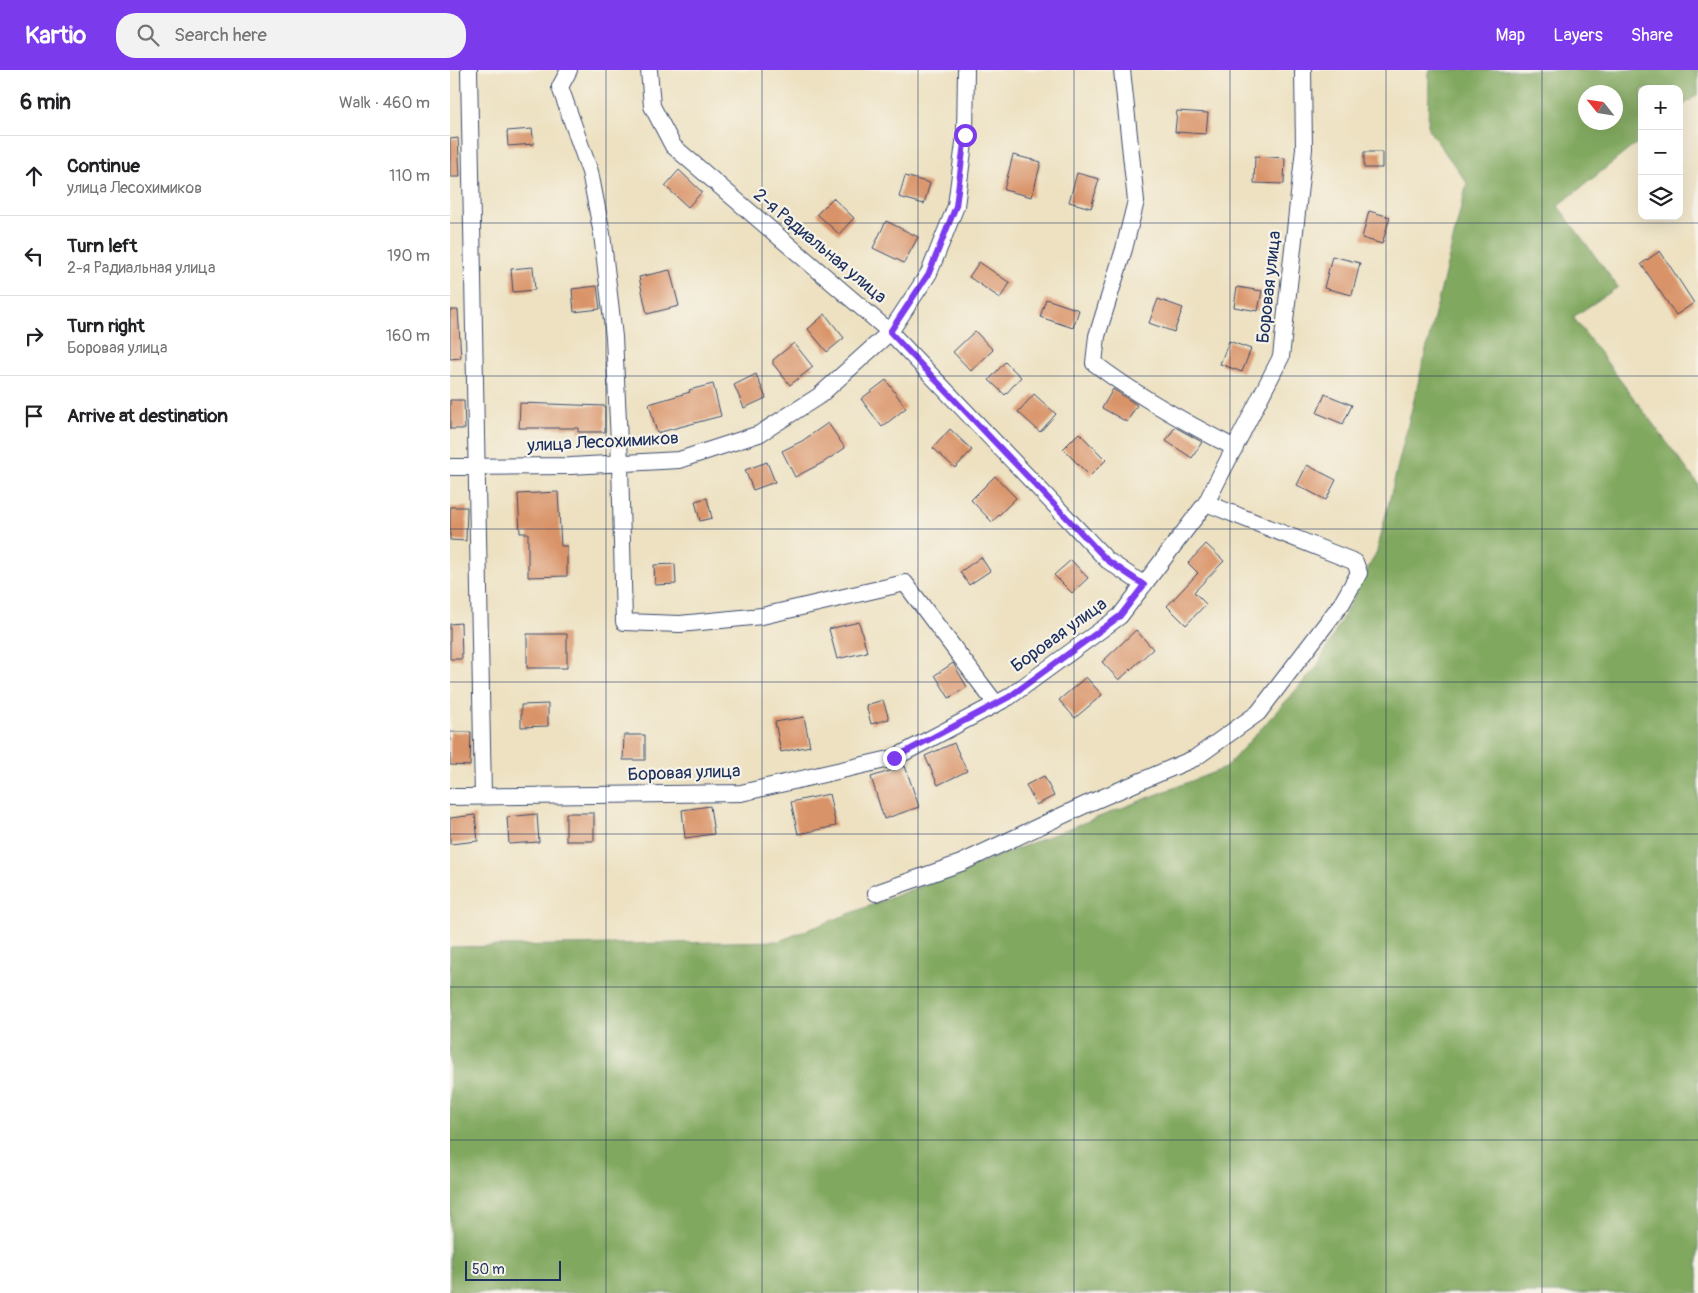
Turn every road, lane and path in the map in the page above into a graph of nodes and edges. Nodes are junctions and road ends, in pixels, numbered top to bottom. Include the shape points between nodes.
1 (469, 70) edge
2 (569, 70) edge
3 (649, 70) edge
4 (966, 70) edge
5 (1122, 70) edge
6 (1303, 70) edge
7 (890, 332) junction
8 (1235, 448) junction
9 (620, 464) junction
10 (450, 467) edge
11 (477, 467) junction
12 (1206, 503) junction
13 (1144, 585) junction
14 (996, 704) junction
15 (483, 796) junction
16 (450, 797) edge
17 (876, 894) dead end

1 - 11 street
2 - 9 street via 560,87 590,172 602,234 614,337
3 - 7 street, 2-я Радиальная улица via 652,106 673,146
4 - 7 street, улица Лесохимиков via 965,135 956,206 929,273
5 - 8 street via 1136,201 1097,336 1094,363 1114,379
6 - 8 street, Боровая улица via 1304,149 1282,357
7 - 9 street, улица Лесохимиков via 819,396 759,434 679,460
7 - 13 street, 2-я Радиальная улица via 1107,560
8 - 12 street, Боровая улица
9 - 11 street, улица Лесохимиков
9 - 14 street via 624,622 680,624 762,616 904,583
10 - 11 street, улица Лесохимиков
11 - 15 street
12 - 13 street, Боровая улица
12 - 17 street via 1355,562 1359,573 1342,603 1258,713 1195,758 962,863
13 - 14 street, Боровая улица via 1120,616
14 - 15 street, Боровая улица via 894,758 741,793
15 - 16 street, Боровая улица

